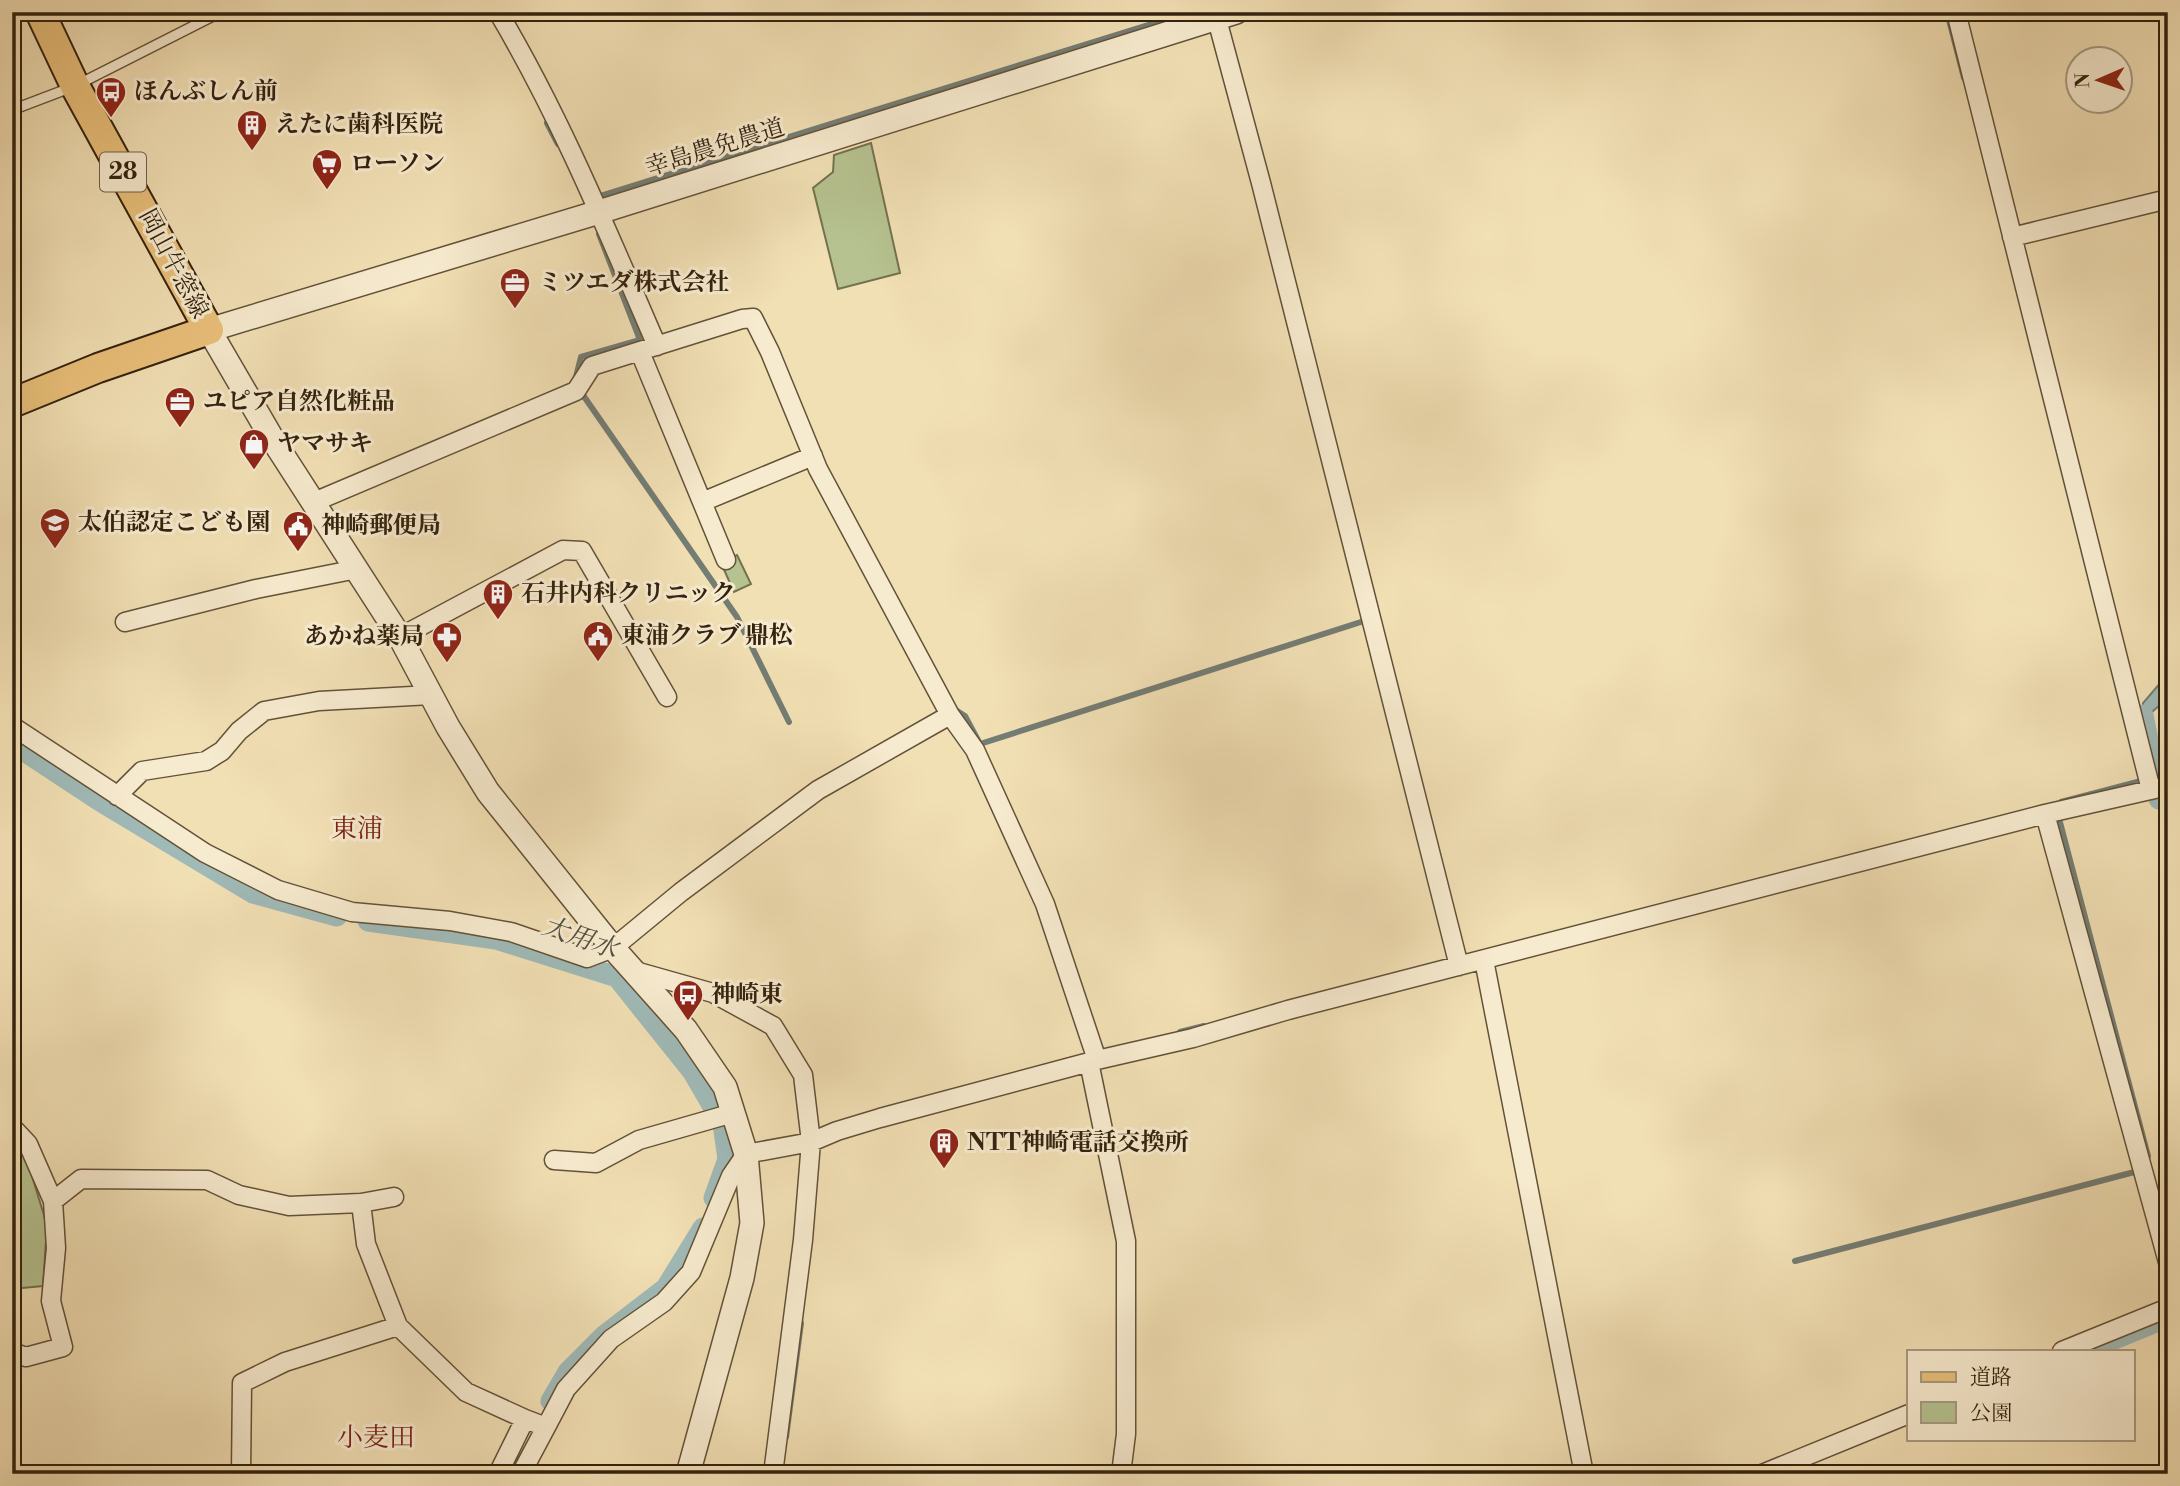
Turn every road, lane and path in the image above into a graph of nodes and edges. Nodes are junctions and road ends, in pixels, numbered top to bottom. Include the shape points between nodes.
1 (40, 12) edge
2 (220, 12) edge
3 (498, 12) edge
4 (1956, 12) edge
5 (1222, 14) edge
6 (203, 15) edge
7 (75, 86) junction
8 (12, 110) edge
9 (2168, 199) edge
10 (599, 212) junction
11 (2012, 237) junction
12 (209, 330) junction
13 (657, 346) junction
14 (640, 352) junction
15 (12, 403) edge
16 (813, 456) junction
17 (314, 502) junction
18 (702, 502) junction
19 (726, 560) dead end
20 (357, 569) junction
21 (125, 622) dead end
22 (400, 637) junction
23 (431, 695) junction
24 (667, 697) dead end
25 (950, 715) junction
26 (12, 726) edge
27 (2154, 783) edge
28 (117, 796) junction
29 (2045, 814) junction
30 (613, 948) junction
31 (1484, 960) junction
32 (1457, 961) junction
33 (635, 971) junction
34 (1094, 1057) junction
35 (722, 1116) junction
36 (12, 1127) edge
37 (811, 1142) junction
38 (746, 1154) junction
39 (554, 1160) dead end
40 (394, 1197) dead end
41 (53, 1201) junction
42 (361, 1203) junction
43 (2168, 1262) edge
44 (2168, 1308) edge
45 (398, 1326) junction
46 (2064, 1350) edge
47 (12, 1352) edge
48 (1907, 1415) edge
49 (536, 1423) junction
50 (240, 1474) edge
51 (498, 1474) edge
52 (522, 1474) edge
53 (688, 1474) edge
54 (773, 1474) edge
55 (1121, 1474) edge
56 (1584, 1474) edge
57 (1762, 1474) edge

1 - 7 main road, 岡山牛窓線 / 28
2 - 6 lane
3 - 10 street
4 - 11 street
5 - 10 street, 幸島農免農道
5 - 32 street
6 - 7 lane
7 - 8 lane
7 - 12 main road, 岡山牛窓線 / 28
9 - 11 street
10 - 12 street, 幸島農免農道
10 - 13 street
11 - 27 street
12 - 15 main road, 岡山牛窓線
12 - 17 street
13 - 14 street
13 - 16 street via 753,318
14 - 17 street via 592,366 576,391
14 - 18 street
16 - 18 street
16 - 25 street
17 - 20 street
18 - 19 street
20 - 21 street
20 - 22 street
22 - 23 street
22 - 24 street via 563,551 582,551
23 - 28 street via 319,701 264,711 206,761 142,771
23 - 30 street via 488,792
25 - 30 street via 818,790
25 - 34 street via 975,750 1045,904
26 - 28 street
27 - 29 street
28 - 30 street via 205,853 278,890 352,912 511,932 587,958
29 - 31 street
29 - 43 street
30 - 33 street
31 - 32 street
31 - 56 street
32 - 34 street via 1193,1038
33 - 35 street via 686,1030 725,1087
33 - 37 street via 713,993 773,1026 803,1075
34 - 37 street
34 - 55 street via 1126,1241 1126,1434
35 - 38 street
35 - 39 street via 639,1140 596,1163
36 - 41 street via 28,1144
37 - 38 street
37 - 54 street
38 - 49 street via 731,1176 691,1272 664,1302 611,1339
38 - 53 street via 752,1223 742,1278
40 - 42 street
41 - 42 street via 81,1179 207,1180 239,1195 289,1206
41 - 47 street via 57,1248 51,1301 63,1346 26,1357
42 - 45 street via 366,1244
44 - 46 street
45 - 49 street via 466,1392
45 - 50 street via 285,1362 242,1383
48 - 57 street
49 - 51 street
49 - 52 street

